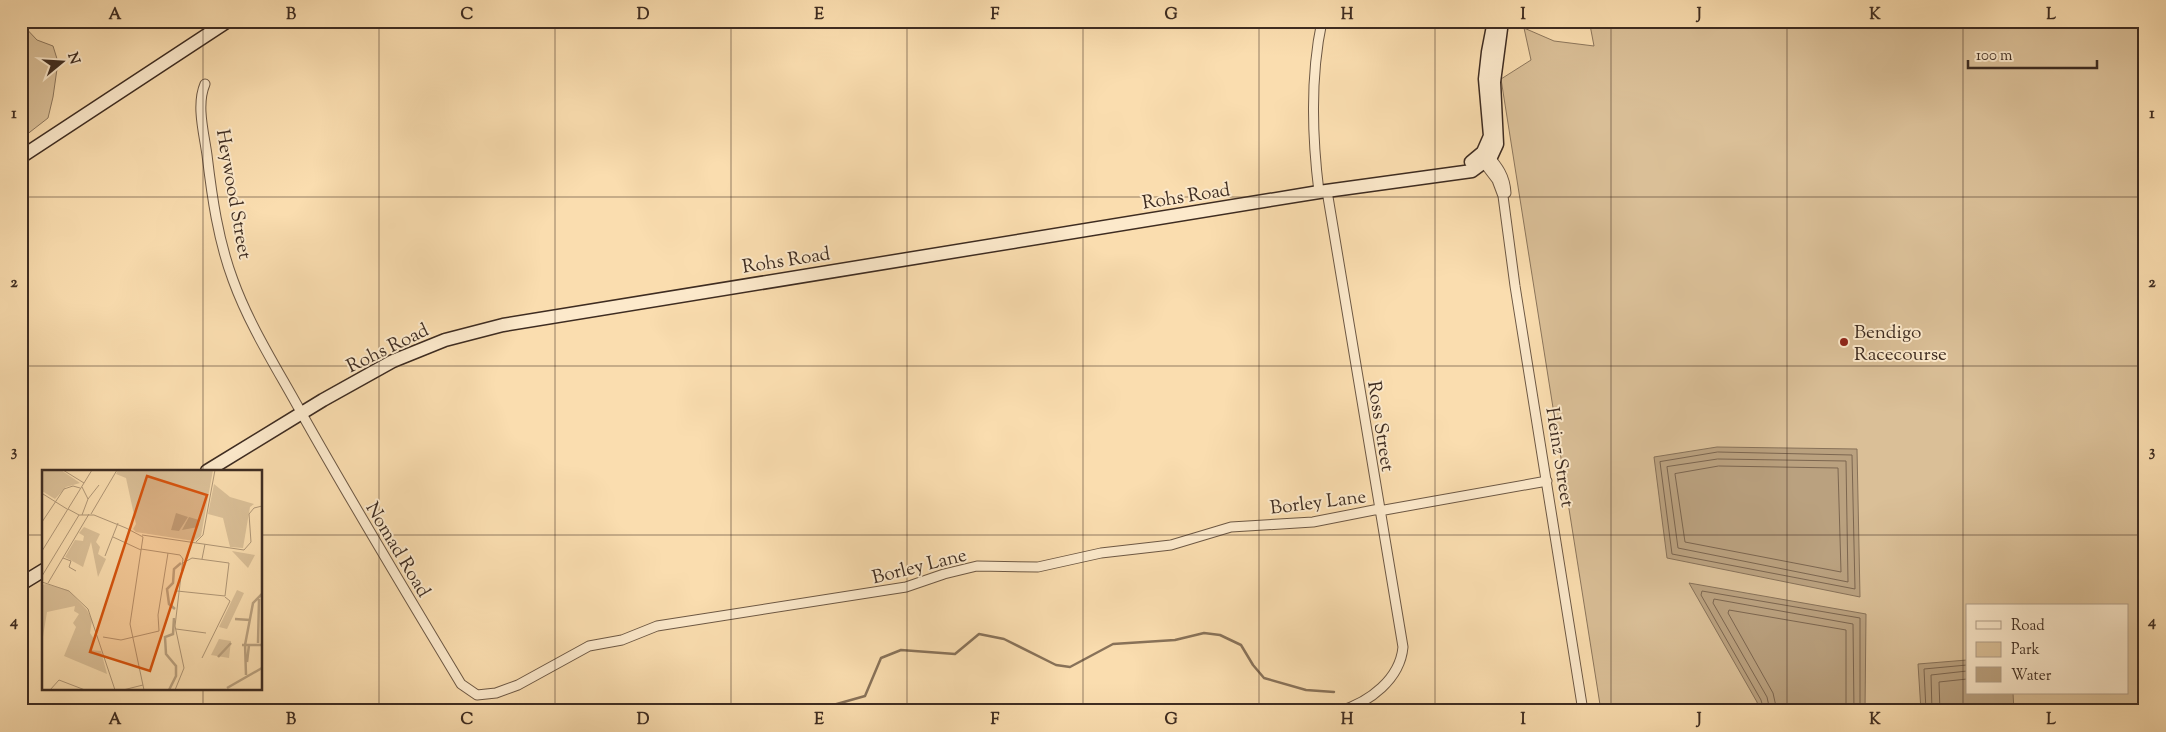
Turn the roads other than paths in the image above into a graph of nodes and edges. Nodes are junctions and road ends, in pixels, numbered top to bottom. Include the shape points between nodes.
1 (228, 21) edge
2 (1322, 21) edge
3 (1497, 26) edge
4 (205, 84) dead end
5 (21, 157) edge
6 (1484, 157) junction
7 (1323, 192) junction
8 (302, 413) junction
9 (209, 470) edge
10 (1546, 481) junction
11 (1379, 510) junction
12 (42, 571) edge
13 (21, 584) edge
14 (477, 695) joint
15 (1247, 711) edge
16 (1284, 711) edge
17 (1340, 711) edge
18 (1583, 711) edge

1 - 5 street
2 - 7 street, Ross Street via 1313,81
3 - 6 street via 1494,82 1498,135 1494,151
4 - 8 street, Heywood Street via 201,99 204,132 225,254 242,302
6 - 7 street, Rohs Road via 1465,173
6 - 10 street, Heinz Street via 1500,188 1505,208
7 - 8 street, Rohs Road via 503,325 445,340 393,361
7 - 11 street, Ross Street
8 - 9 street, Rohs Road
8 - 14 street, Nomad Road via 461,684
10 - 11 street, Borley Lane
10 - 18 street, Heinz Street
11 - 14 street, Borley Lane via 1313,522 1232,527 1171,545 1101,553 1038,567 977,566 898,589 657,626 622,640 588,646 518,685 496,693
11 - 17 street, Ross Street via 1402,656 1390,680 1374,693
12 - 13 street
15 - 16 street

